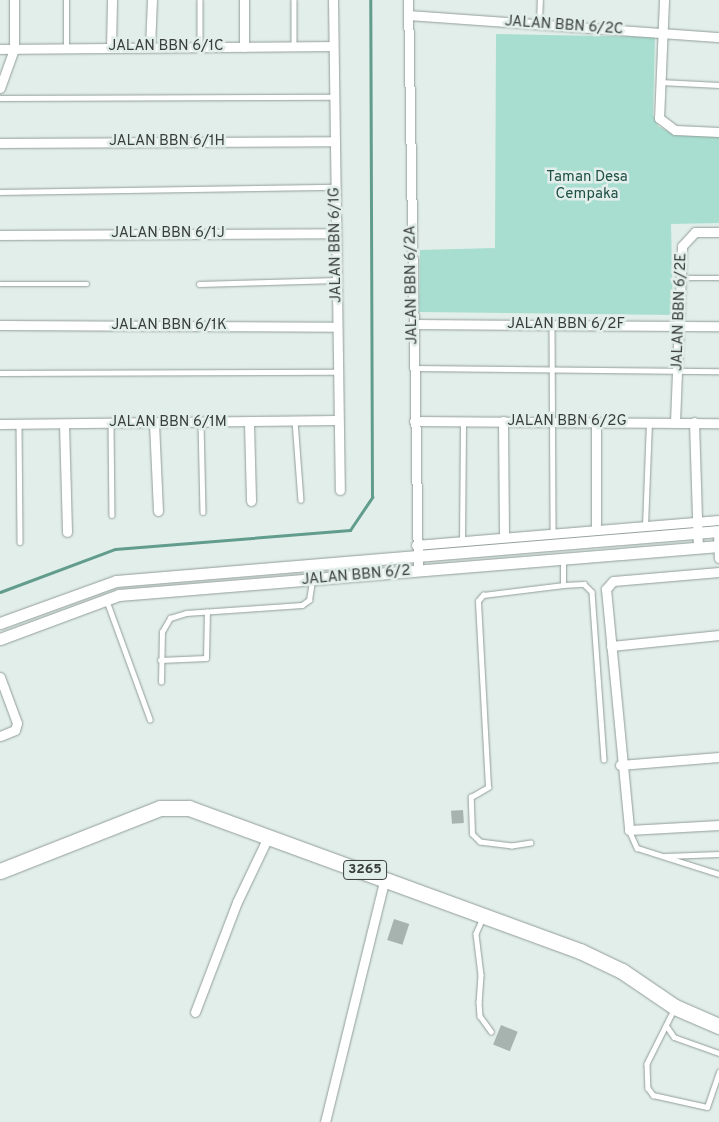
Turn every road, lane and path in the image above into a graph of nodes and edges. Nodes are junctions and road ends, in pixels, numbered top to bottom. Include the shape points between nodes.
1 (14, 0) edge
2 (66, 0) edge
3 (112, 0) edge
4 (152, 0) edge
5 (200, 0) edge
6 (244, 0) edge
7 (294, 0) edge
8 (333, 0) edge
9 (408, 0) edge
10 (540, 0) edge
11 (664, 0) edge
12 (409, 15) junction
13 (539, 24) junction
14 (662, 33) junction
15 (719, 37) edge
16 (294, 46) junction
17 (333, 46) junction
18 (150, 47) junction
19 (200, 47) junction
20 (244, 47) junction
21 (14, 48) junction
22 (66, 48) junction
23 (111, 48) junction
24 (0, 49) edge
25 (660, 82) junction
26 (719, 85) edge
27 (0, 88) edge
28 (334, 97) junction
29 (0, 98) edge
30 (719, 132) edge
31 (334, 141) junction
32 (0, 143) edge
33 (335, 186) junction
34 (0, 192) edge
35 (719, 232) edge
36 (336, 234) junction
37 (0, 235) edge
38 (681, 278) junction
39 (719, 278) edge
40 (336, 280) junction
41 (0, 284) edge
42 (87, 284) dead end
43 (200, 284) dead end
44 (413, 324) junction
45 (0, 325) edge
46 (552, 325) junction
47 (680, 326) junction
48 (719, 326) edge
49 (337, 327) junction
50 (414, 368) junction
51 (552, 370) junction
52 (678, 371) junction
53 (338, 372) junction
54 (719, 372) edge
55 (0, 373) edge
56 (337, 420) junction
57 (414, 421) junction
58 (463, 421) junction
59 (503, 421) junction
60 (552, 421) junction
61 (201, 422) junction
62 (295, 422) junction
63 (596, 422) junction
64 (649, 422) junction
65 (675, 422) junction
66 (694, 422) junction
67 (154, 423) junction
68 (249, 423) junction
69 (719, 423) edge
70 (0, 424) edge
71 (18, 424) junction
72 (64, 424) junction
73 (111, 424) junction
74 (340, 490) dead end
75 (300, 500) dead end
76 (251, 502) dead end
77 (158, 511) dead end
78 (203, 512) dead end
79 (112, 515) dead end
80 (645, 526) junction
81 (696, 527) junction
82 (719, 528) edge
83 (596, 530) junction
84 (67, 532) dead end
85 (553, 533) junction
86 (504, 537) junction
87 (462, 541) junction
88 (20, 542) dead end
89 (719, 546) edge
90 (698, 547) junction
91 (416, 550) junction
92 (562, 557) junction
93 (719, 558) edge
94 (418, 570) junction
95 (719, 572) edge
96 (312, 579) junction
97 (563, 585) junction
98 (107, 600) junction
99 (207, 612) junction
100 (0, 623) edge
101 (719, 636) edge
102 (0, 639) edge
103 (611, 646) junction
104 (160, 660) junction
105 (0, 677) edge
106 (161, 682) dead end
107 (150, 719) dead end
108 (0, 736) edge
109 (719, 757) edge
110 (604, 760) dead end
111 (620, 765) junction
112 (719, 825) edge
113 (629, 830) junction
114 (270, 835) junction
115 (531, 843) dead end
116 (719, 854) edge
117 (661, 856) junction
118 (0, 871) edge
119 (719, 874) edge
120 (385, 877) junction
121 (484, 916) junction
122 (675, 1007) junction
123 (195, 1012) dead end
124 (666, 1025) junction
125 (719, 1026) edge
126 (491, 1031) dead end
127 (719, 1053) edge
128 (719, 1072) edge
129 (325, 1122) edge

1 - 21 street
2 - 22 lane
3 - 23 street
4 - 18 street
5 - 19 lane
6 - 20 street
7 - 16 lane
8 - 17 street, JALAN BBN 6/1G
9 - 12 street, JALAN BBN 6/2A
10 - 13 lane
11 - 14 street
12 - 13 street, JALAN BBN 6/2C
12 - 44 street, JALAN BBN 6/2A
13 - 14 street, JALAN BBN 6/2C
14 - 15 street, JALAN BBN 6/2C
14 - 25 street
16 - 17 street, JALAN BBN 6/1C
16 - 20 street, JALAN BBN 6/1C
17 - 28 street, JALAN BBN 6/1G
18 - 19 street, JALAN BBN 6/1C
18 - 23 street, JALAN BBN 6/1C
19 - 20 street, JALAN BBN 6/1C
21 - 22 street, JALAN BBN 6/1C
21 - 24 street, JALAN BBN 6/1C
21 - 27 street
22 - 23 street, JALAN BBN 6/1C
25 - 26 lane
25 - 30 street via 659,118 676,130
28 - 29 lane
28 - 31 street, JALAN BBN 6/1G
31 - 32 street, JALAN BBN 6/1H
31 - 33 street, JALAN BBN 6/1G
33 - 34 lane
33 - 36 street, JALAN BBN 6/1G
35 - 38 street, JALAN BBN 6/2E via 687,236
36 - 37 street, JALAN BBN 6/1J
36 - 40 street, JALAN BBN 6/1G
38 - 39 lane
38 - 47 street, JALAN BBN 6/2E
40 - 43 lane
40 - 49 street, JALAN BBN 6/1G
41 - 42 lane
44 - 46 street, JALAN BBN 6/2F
44 - 50 street, JALAN BBN 6/2A
45 - 49 street, JALAN BBN 6/1K
46 - 47 street, JALAN BBN 6/2F
46 - 51 lane
47 - 48 street, JALAN BBN 6/2F
47 - 52 street, JALAN BBN 6/2E
49 - 53 street, JALAN BBN 6/1G
50 - 51 lane
50 - 57 street, JALAN BBN 6/2A
51 - 52 lane
51 - 60 lane
52 - 54 lane
52 - 65 street, JALAN BBN 6/2E
53 - 55 lane
53 - 56 street, JALAN BBN 6/1G
56 - 62 street, JALAN BBN 6/1M
56 - 74 street, JALAN BBN 6/1G
57 - 58 street, JALAN BBN 6/2G
57 - 91 street, JALAN BBN 6/2A
58 - 59 street, JALAN BBN 6/2G
58 - 87 lane
59 - 60 street, JALAN BBN 6/2G
59 - 86 street
60 - 63 street, JALAN BBN 6/2G
60 - 85 lane
61 - 67 street, JALAN BBN 6/1M
61 - 68 street, JALAN BBN 6/1M
61 - 78 lane
62 - 68 street, JALAN BBN 6/1M
62 - 75 lane
63 - 64 street, JALAN BBN 6/2G
63 - 83 street
64 - 65 street, JALAN BBN 6/2G
64 - 80 lane
65 - 66 street, JALAN BBN 6/2G
66 - 69 street, JALAN BBN 6/2G
66 - 81 street
67 - 73 street, JALAN BBN 6/1M
67 - 77 street
68 - 76 street
70 - 71 street, JALAN BBN 6/1M
71 - 72 street, JALAN BBN 6/1M
71 - 88 lane
72 - 73 street, JALAN BBN 6/1M
72 - 84 street
73 - 79 lane
80 - 81 street
80 - 83 street
81 - 82 street, JALAN BBN 6/2
81 - 90 street
81 - 91 street, JALAN BBN 6/2
82 - 89 street
83 - 85 street
85 - 86 street
86 - 87 street
87 - 91 street
89 - 90 street, JALAN BBN 6/2
89 - 93 street
90 - 92 street, JALAN BBN 6/2
91 - 94 street, JALAN BBN 6/2A
91 - 100 street, JALAN BBN 6/2 via 116,581
92 - 94 street, JALAN BBN 6/2
92 - 97 lane
94 - 96 street, JALAN BBN 6/2
95 - 103 street via 608,583
96 - 98 street, JALAN BBN 6/2
96 - 99 lane via 309,600 302,605
97 - 110 lane via 584,584 592,592
97 - 115 lane via 483,594 478,601 488,787 471,797 472,834 480,842 512,846
98 - 102 street, JALAN BBN 6/2
98 - 107 lane
99 - 104 lane via 170,618 162,632
99 - 104 lane via 206,658
101 - 103 street
103 - 111 street
104 - 106 lane
105 - 108 street via 17,723 15,730
109 - 111 street
111 - 113 street
112 - 113 street
113 - 117 lane via 637,848
114 - 118 main road, 3265 via 189,808 160,808
114 - 120 main road, 3265
114 - 123 street via 237,902
116 - 117 lane
117 - 119 lane
120 - 121 main road, 3265
120 - 129 street
121 - 122 main road, 3265 via 580,951 622,971
121 - 126 lane via 476,934 481,975 478,1002 480,1016
122 - 124 lane
122 - 125 main road, 3265
124 - 127 lane via 674,1037
124 - 128 lane via 646,1072 653,1094 707,1107

